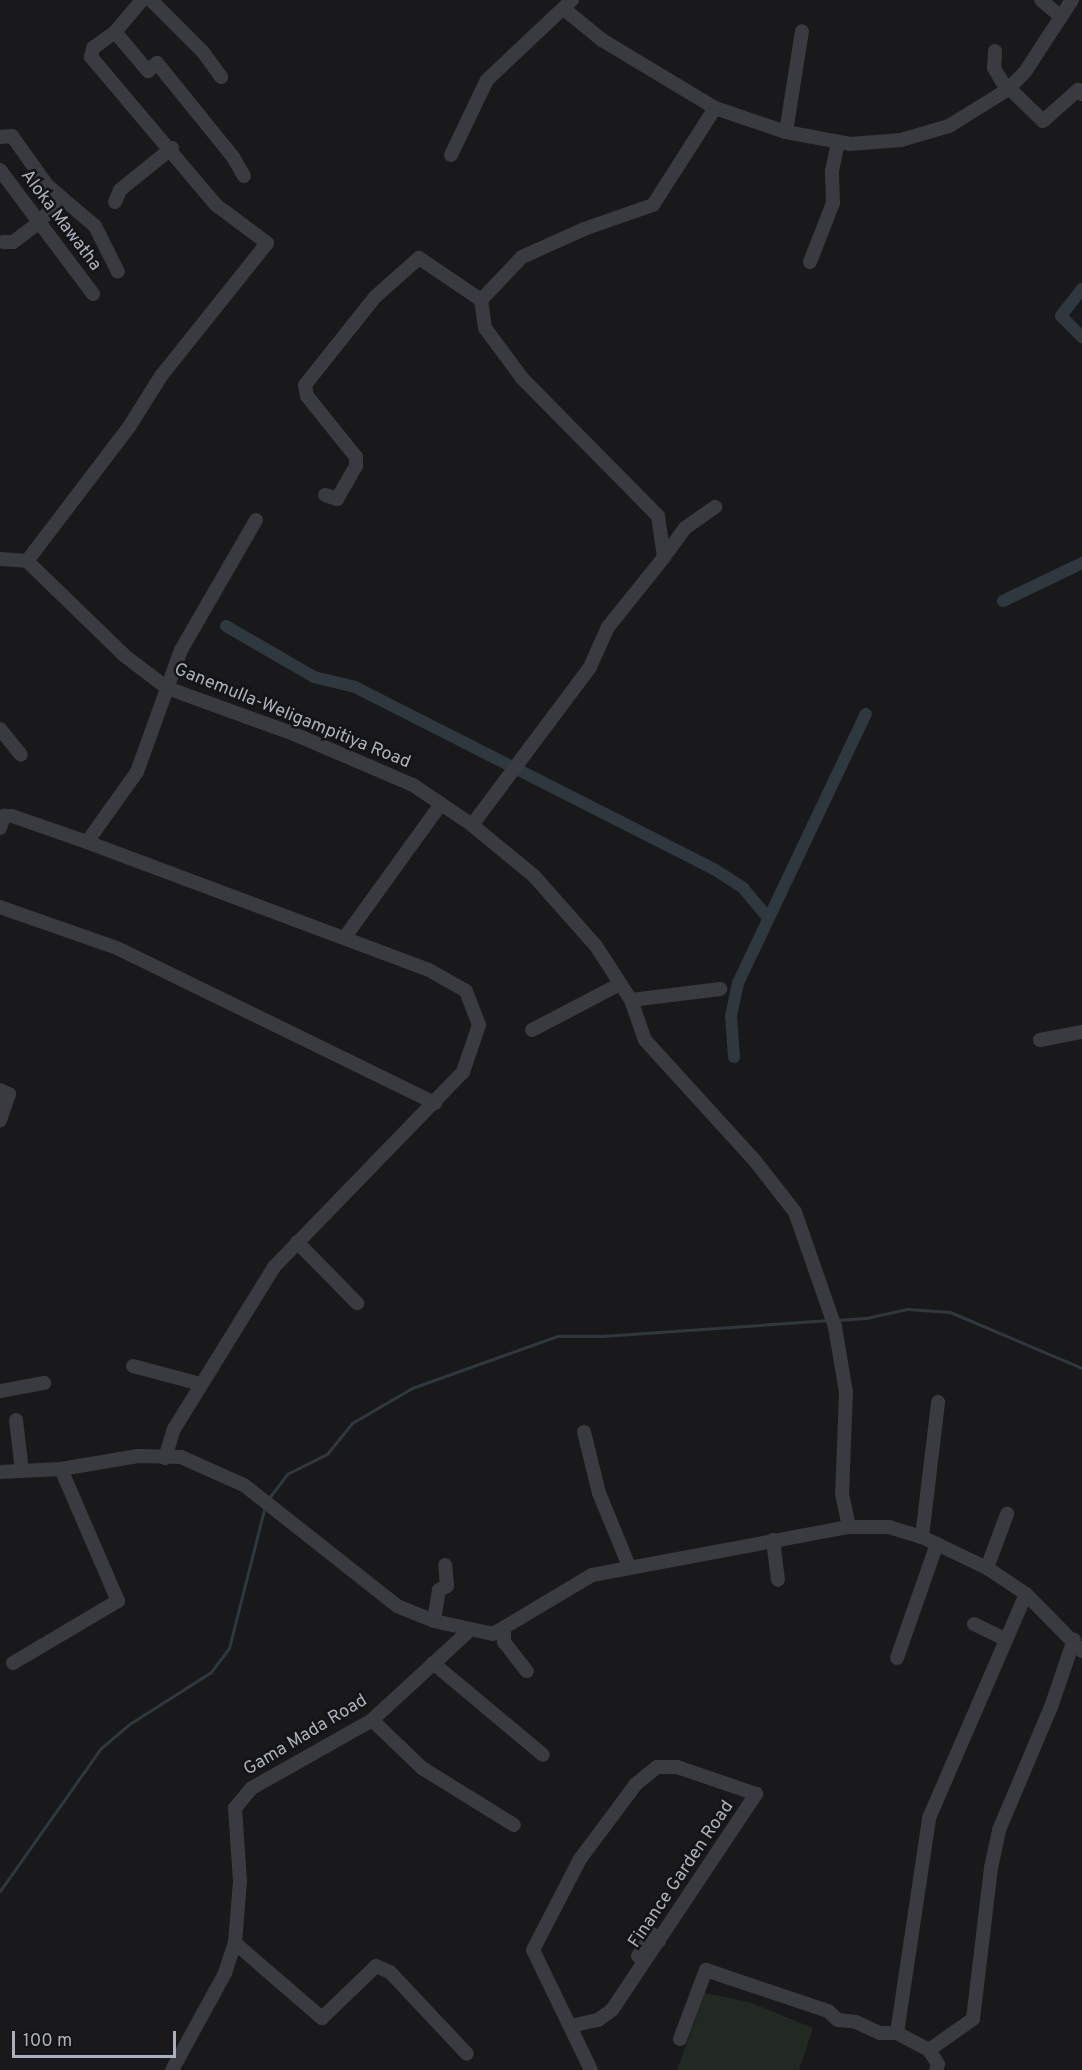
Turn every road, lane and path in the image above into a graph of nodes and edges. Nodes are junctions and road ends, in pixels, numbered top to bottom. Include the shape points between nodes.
1 (142, 0) edge
2 (151, 0) edge
3 (1072, 0) edge
4 (1044, 1) edge
5 (568, 4) edge
6 (1061, 17) junction
7 (115, 32) junction
8 (802, 32) dead end
9 (995, 51) dead end
10 (221, 77) dead end
11 (1008, 89) junction
12 (1082, 94) edge
13 (715, 108) junction
14 (786, 132) junction
15 (0, 137) edge
16 (838, 142) junction
17 (172, 148) junction
18 (451, 155) dead end
19 (0, 170) edge
20 (244, 176) dead end
21 (62, 198) junction
22 (115, 202) dead end
23 (37, 224) junction
24 (3, 242) dead end
25 (810, 262) dead end
26 (118, 272) dead end
27 (93, 294) dead end
28 (481, 300) junction
29 (325, 495) dead end
30 (715, 507) dead end
31 (256, 520) dead end
32 (664, 557) junction
33 (0, 559) edge
34 (27, 561) junction
35 (167, 688) junction
36 (0, 729) edge
37 (21, 755) dead end
38 (441, 804) junction
39 (472, 825) junction
40 (0, 828) edge
41 (87, 842) junction
42 (0, 907) edge
43 (345, 937) junction
44 (620, 984) junction
45 (720, 989) dead end
46 (631, 1000) junction
47 (532, 1030) dead end
48 (1082, 1032) edge
49 (1040, 1040) dead end
50 (0, 1090) edge
51 (435, 1103) junction
52 (0, 1120) edge
53 (297, 1242) junction
54 (357, 1303) dead end
55 (133, 1366) dead end
56 (44, 1383) dead end
57 (200, 1384) junction
58 (0, 1391) edge
59 (938, 1401) dead end
60 (16, 1420) dead end
61 (584, 1432) dead end
62 (165, 1458) junction
63 (62, 1469) junction
64 (22, 1471) junction
65 (0, 1472) edge
66 (1007, 1515) dead end
67 (849, 1527) junction
68 (922, 1537) junction
69 (773, 1540) junction
70 (937, 1544) junction
71 (445, 1565) dead end
72 (629, 1566) junction
73 (987, 1568) junction
74 (778, 1580) dead end
75 (1026, 1594) junction
76 (434, 1621) junction
77 (974, 1624) dead end
78 (470, 1630) junction
79 (504, 1631) junction
80 (1003, 1638) junction
81 (1078, 1645) edge
82 (897, 1658) dead end
83 (13, 1663) dead end
84 (434, 1664) junction
85 (527, 1671) dead end
86 (372, 1720) junction
87 (543, 1755) dead end
88 (514, 1825) dead end
89 (659, 1941) junction
90 (235, 1943) junction
91 (630, 1970) dead end
92 (571, 2026) junction
93 (897, 2033) junction
94 (680, 2039) dead end
95 (929, 2050) junction
96 (467, 2054) dead end
97 (941, 2068) edge
98 (172, 2070) edge
99 (591, 2070) edge

1 - 7 street
2 - 10 street via 203,52
3 - 6 street
4 - 6 street
5 - 13 street via 602,40
5 - 18 street via 487,80
6 - 11 street via 1025,72
7 - 17 street via 100,39 91,57
7 - 20 street via 148,72 157,63
8 - 14 street
9 - 11 street via 994,68
11 - 12 street via 1043,122 1078,90
11 - 16 street via 949,126 901,140
13 - 14 street
13 - 28 street via 653,205 584,229 522,257
14 - 16 street
15 - 21 street via 12,136 47,185
16 - 25 street via 832,171 833,203
17 - 22 street via 120,190
17 - 34 street via 216,204 267,243 161,376 129,427
19 - 23 street, Aloka Mawatha
21 - 23 street
21 - 26 street via 95,226
23 - 24 street via 13,242
23 - 27 street, Aloka Mawatha
28 - 29 street via 419,258 375,297 305,386 307,396 356,457 356,466 337,499
28 - 32 street via 485,328 522,378 658,516
30 - 32 street via 685,528
31 - 35 street via 181,650
32 - 39 street via 608,627 590,667
33 - 34 street
34 - 35 street, Ganemulla-Weligampitiya Road via 125,656
35 - 38 street, Ganemulla-Weligampitiya Road via 312,742 413,785
35 - 41 street via 137,772
36 - 37 street
38 - 39 street, Ganemulla-Weligampitiya Road
38 - 43 street
39 - 44 street, Ganemulla-Weligampitiya Road via 534,876 596,946
40 - 41 street via 4,816 12,816
41 - 43 street
42 - 51 street via 117,948
43 - 51 street via 429,970 466,991 479,1025 475,1047 463,1072
44 - 46 street, Ganemulla-Weligampitiya Road
44 - 47 street
45 - 46 street
46 - 67 street, Ganemulla-Weligampitiya Road via 645,1040 755,1161 795,1212 835,1327 846,1392 842,1494
48 - 49 street
50 - 52 street via 9,1094
51 - 53 street
53 - 54 street
53 - 57 street via 274,1267
55 - 57 street
56 - 58 street
57 - 62 street via 174,1429
59 - 68 street
60 - 64 street
61 - 72 street via 599,1493
62 - 63 street via 138,1456
62 - 76 street via 181,1457 244,1485 398,1606
63 - 64 street
63 - 83 street via 118,1601
64 - 65 street
66 - 73 street
67 - 68 street via 889,1527
67 - 69 street
68 - 70 street
69 - 72 street
69 - 74 street
70 - 73 street
70 - 82 street
71 - 76 street via 447,1586 439,1590
72 - 79 street via 592,1575
73 - 75 street
75 - 80 street
75 - 81 street
76 - 78 street
77 - 80 street
78 - 79 street via 493,1634
78 - 84 street, Gama Mada Road
79 - 85 street via 504,1642
80 - 93 street via 929,1818
81 - 95 street via 999,1830 973,2019
84 - 86 street, Gama Mada Road
84 - 87 street
86 - 88 street via 422,1768
86 - 90 street, Gama Mada Road via 252,1788 235,1808 240,1881
89 - 91 street via 652,1934
89 - 92 street, Finance Garden Road via 612,2010 598,2020
89 - 92 street, Finance Garden Road via 756,1794 677,1767 657,1767 636,1784 580,1859 533,1950
90 - 96 street via 322,2018 376,1966 390,1972
90 - 98 street, Gama Mada Road via 225,1973
92 - 99 street, Finance Garden Road
93 - 94 street via 880,2033 706,1970
93 - 95 street
95 - 97 street

